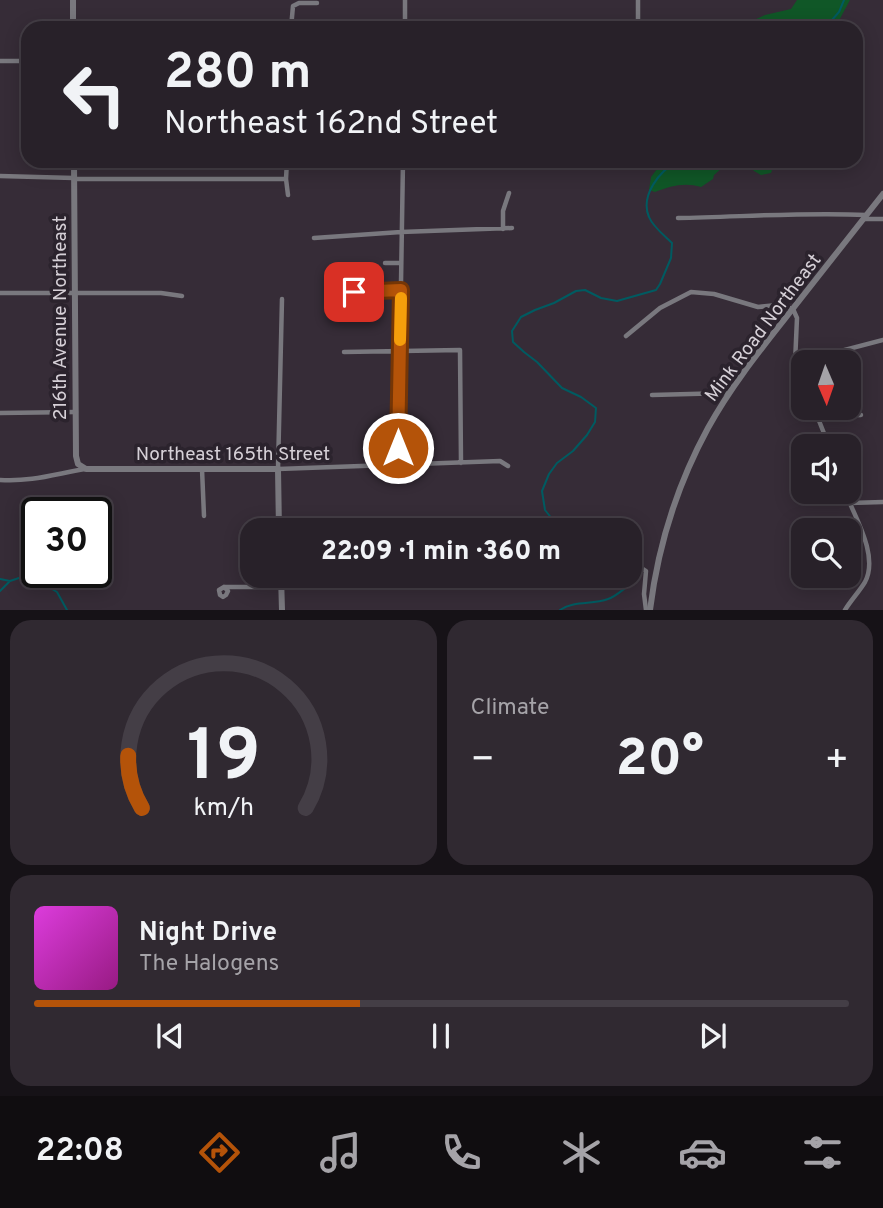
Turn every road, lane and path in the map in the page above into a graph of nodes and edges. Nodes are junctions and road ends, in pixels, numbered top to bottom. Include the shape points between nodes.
1 (73, 0) edge
2 (405, 0) edge
3 (638, 0) edge
4 (317, 3) dead end
5 (73, 21) edge
6 (292, 21) edge
7 (405, 21) edge
8 (638, 21) edge
9 (0, 61) edge
10 (21, 61) edge
11 (74, 168) edge
12 (287, 168) edge
13 (403, 168) edge
14 (0, 177) edge
15 (74, 179) junction
16 (286, 179) junction
17 (509, 193) dead end
18 (883, 194) edge
19 (288, 195) dead end
20 (865, 217) junction
21 (678, 218) dead end
22 (883, 219) edge
23 (512, 228) dead end
24 (503, 229) junction
25 (401, 232) junction
26 (314, 238) dead end
27 (384, 263) dead end
28 (400, 263) junction
29 (401, 290) junction
30 (354, 292) dead end
31 (0, 293) edge
32 (75, 294) junction
33 (182, 296) dead end
34 (282, 299) dead end
35 (793, 309) junction
36 (626, 336) dead end
37 (883, 340) edge
38 (795, 350) edge
39 (844, 350) edge
40 (399, 351) junction
41 (344, 352) dead end
42 (729, 393) junction
43 (652, 396) dead end
44 (76, 412) junction
45 (0, 413) edge
46 (461, 463) junction
47 (398, 466) junction
48 (508, 466) dead end
49 (86, 469) junction
50 (202, 469) junction
51 (278, 469) junction
52 (0, 480) edge
53 (883, 502) edge
54 (861, 503) edge
55 (850, 504) edge
56 (204, 516) dead end
57 (279, 518) edge
58 (862, 534) joint
59 (642, 569) edge
60 (225, 587) dead end
61 (240, 587) edge
62 (281, 588) edge
63 (282, 610) edge
64 (648, 610) edge
65 (845, 610) edge

1 - 5 street
2 - 7 street
3 - 8 street
4 - 6 street via 293,6
9 - 10 street
11 - 15 street, 216th Avenue Northeast
12 - 16 street
13 - 25 street
14 - 15 street
15 - 16 street
15 - 32 street, 216th Avenue Northeast
16 - 19 street
17 - 24 street
18 - 20 street, Mink Road Northeast
20 - 21 street via 823,213
20 - 22 street
20 - 35 street, Mink Road Northeast
23 - 24 street
24 - 25 street
25 - 26 street
25 - 28 street
27 - 28 street
28 - 29 street
29 - 30 street
29 - 40 street
31 - 32 street
32 - 33 street
32 - 44 street, 216th Avenue Northeast
34 - 51 street
35 - 36 street via 758,307 691,292 660,308
35 - 38 street via 797,318
35 - 42 street, Mink Road Northeast
37 - 39 street
40 - 41 street
40 - 46 street via 460,350
40 - 47 street
42 - 43 street
42 - 64 street, Mink Road Northeast via 678,492
44 - 45 street
44 - 49 street, 216th Avenue Northeast via 76,461
46 - 47 street, Northeast 165th Street
46 - 48 street, Northeast 165th Street via 500,461
47 - 51 street, Northeast 165th Street
49 - 50 street, Northeast 165th Street
49 - 52 street, Northeast 165th Street via 38,479
50 - 51 street, Northeast 165th Street
50 - 56 street
51 - 57 street
53 - 54 street
55 - 58 street
58 - 65 street via 869,555 867,576
59 - 64 street via 646,571
60 - 61 street
62 - 63 street

